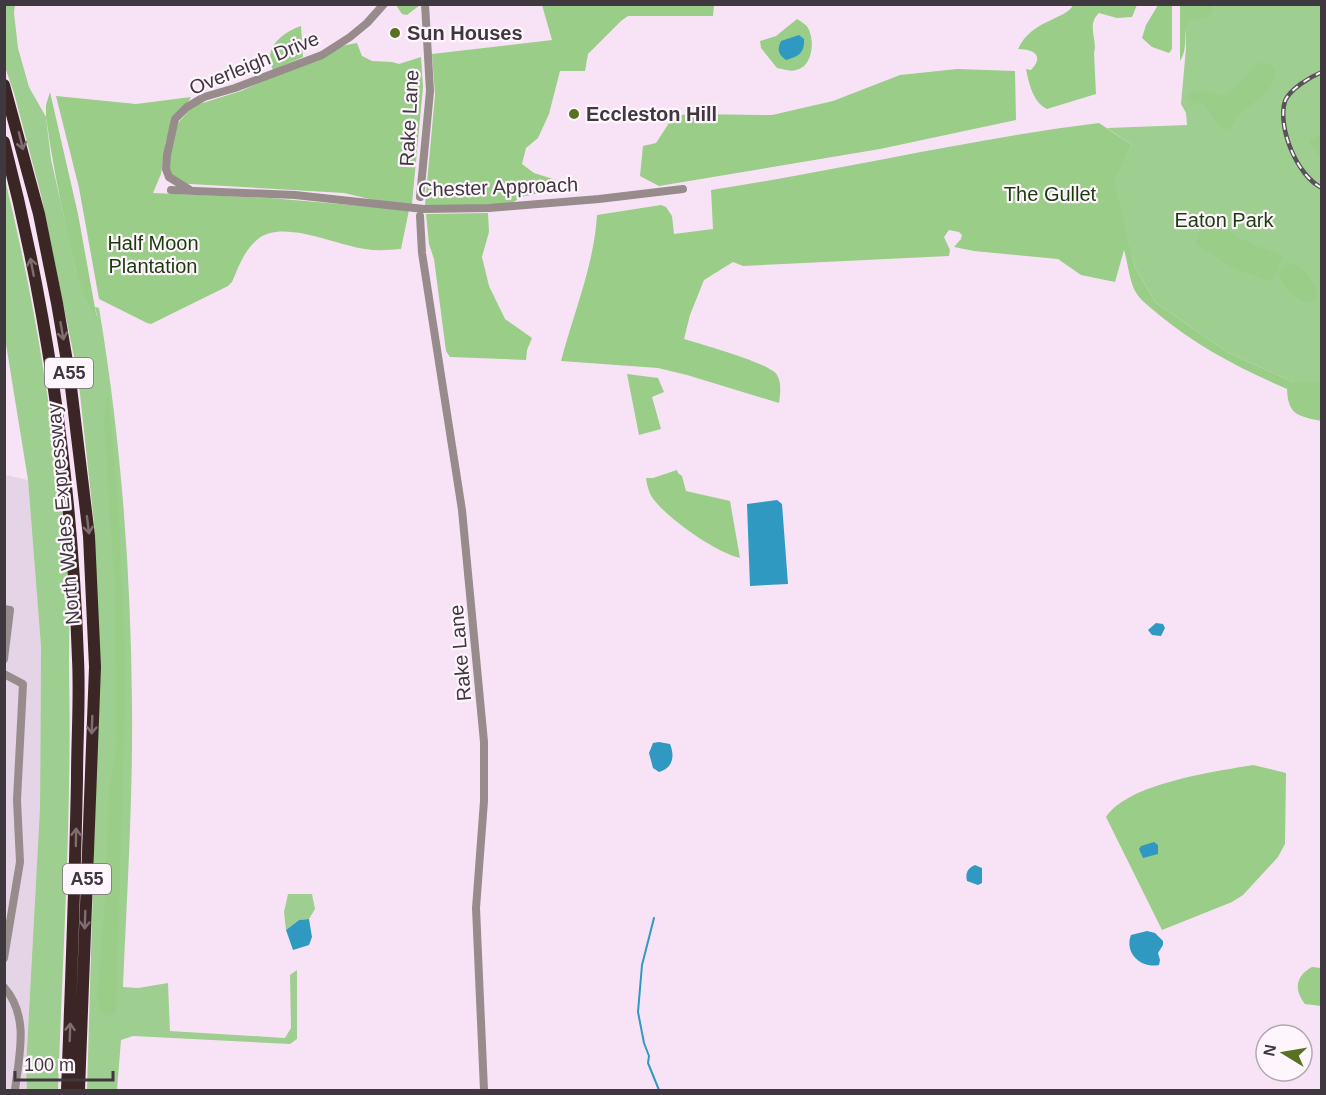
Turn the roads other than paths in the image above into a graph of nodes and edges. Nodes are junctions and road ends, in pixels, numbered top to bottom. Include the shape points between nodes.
1 (384, 4) edge
2 (425, 4) edge
3 (4, 85) edge
4 (4, 142) edge
5 (683, 189) dead end
6 (171, 190) dead end
7 (193, 191) junction
8 (420, 197) dead end
9 (420, 216) dead end
10 (4, 609) edge
11 (4, 659) edge
12 (4, 674) edge
13 (4, 958) edge
14 (4, 987) edge
15 (15, 1090) edge
16 (67, 1090) edge
17 (79, 1090) edge
18 (484, 1090) edge

1 - 7 street, Overleigh Drive via 350,37 322,55 204,97 187,107 175,119 166,169 169,177
2 - 8 street, Rake Lane via 430,91
3 -> 17 highway, North Wales Expressway / A55 via 39,214 57,303 89,536 94,667
16 -> 4 highway, North Wales Expressway / A55 via 75,878 78,686 75,581 54,390 18,194
5 - 7 street, Chester Approach via 489,208 424,209 295,195
6 - 7 street, Chester Approach
9 - 18 street, Rake Lane via 422,253 462,510 484,742 476,908
10 - 11 street via 10,610
12 - 13 street via 23,684 17,800 21,862
14 - 15 street via 16,1005 21,1026

